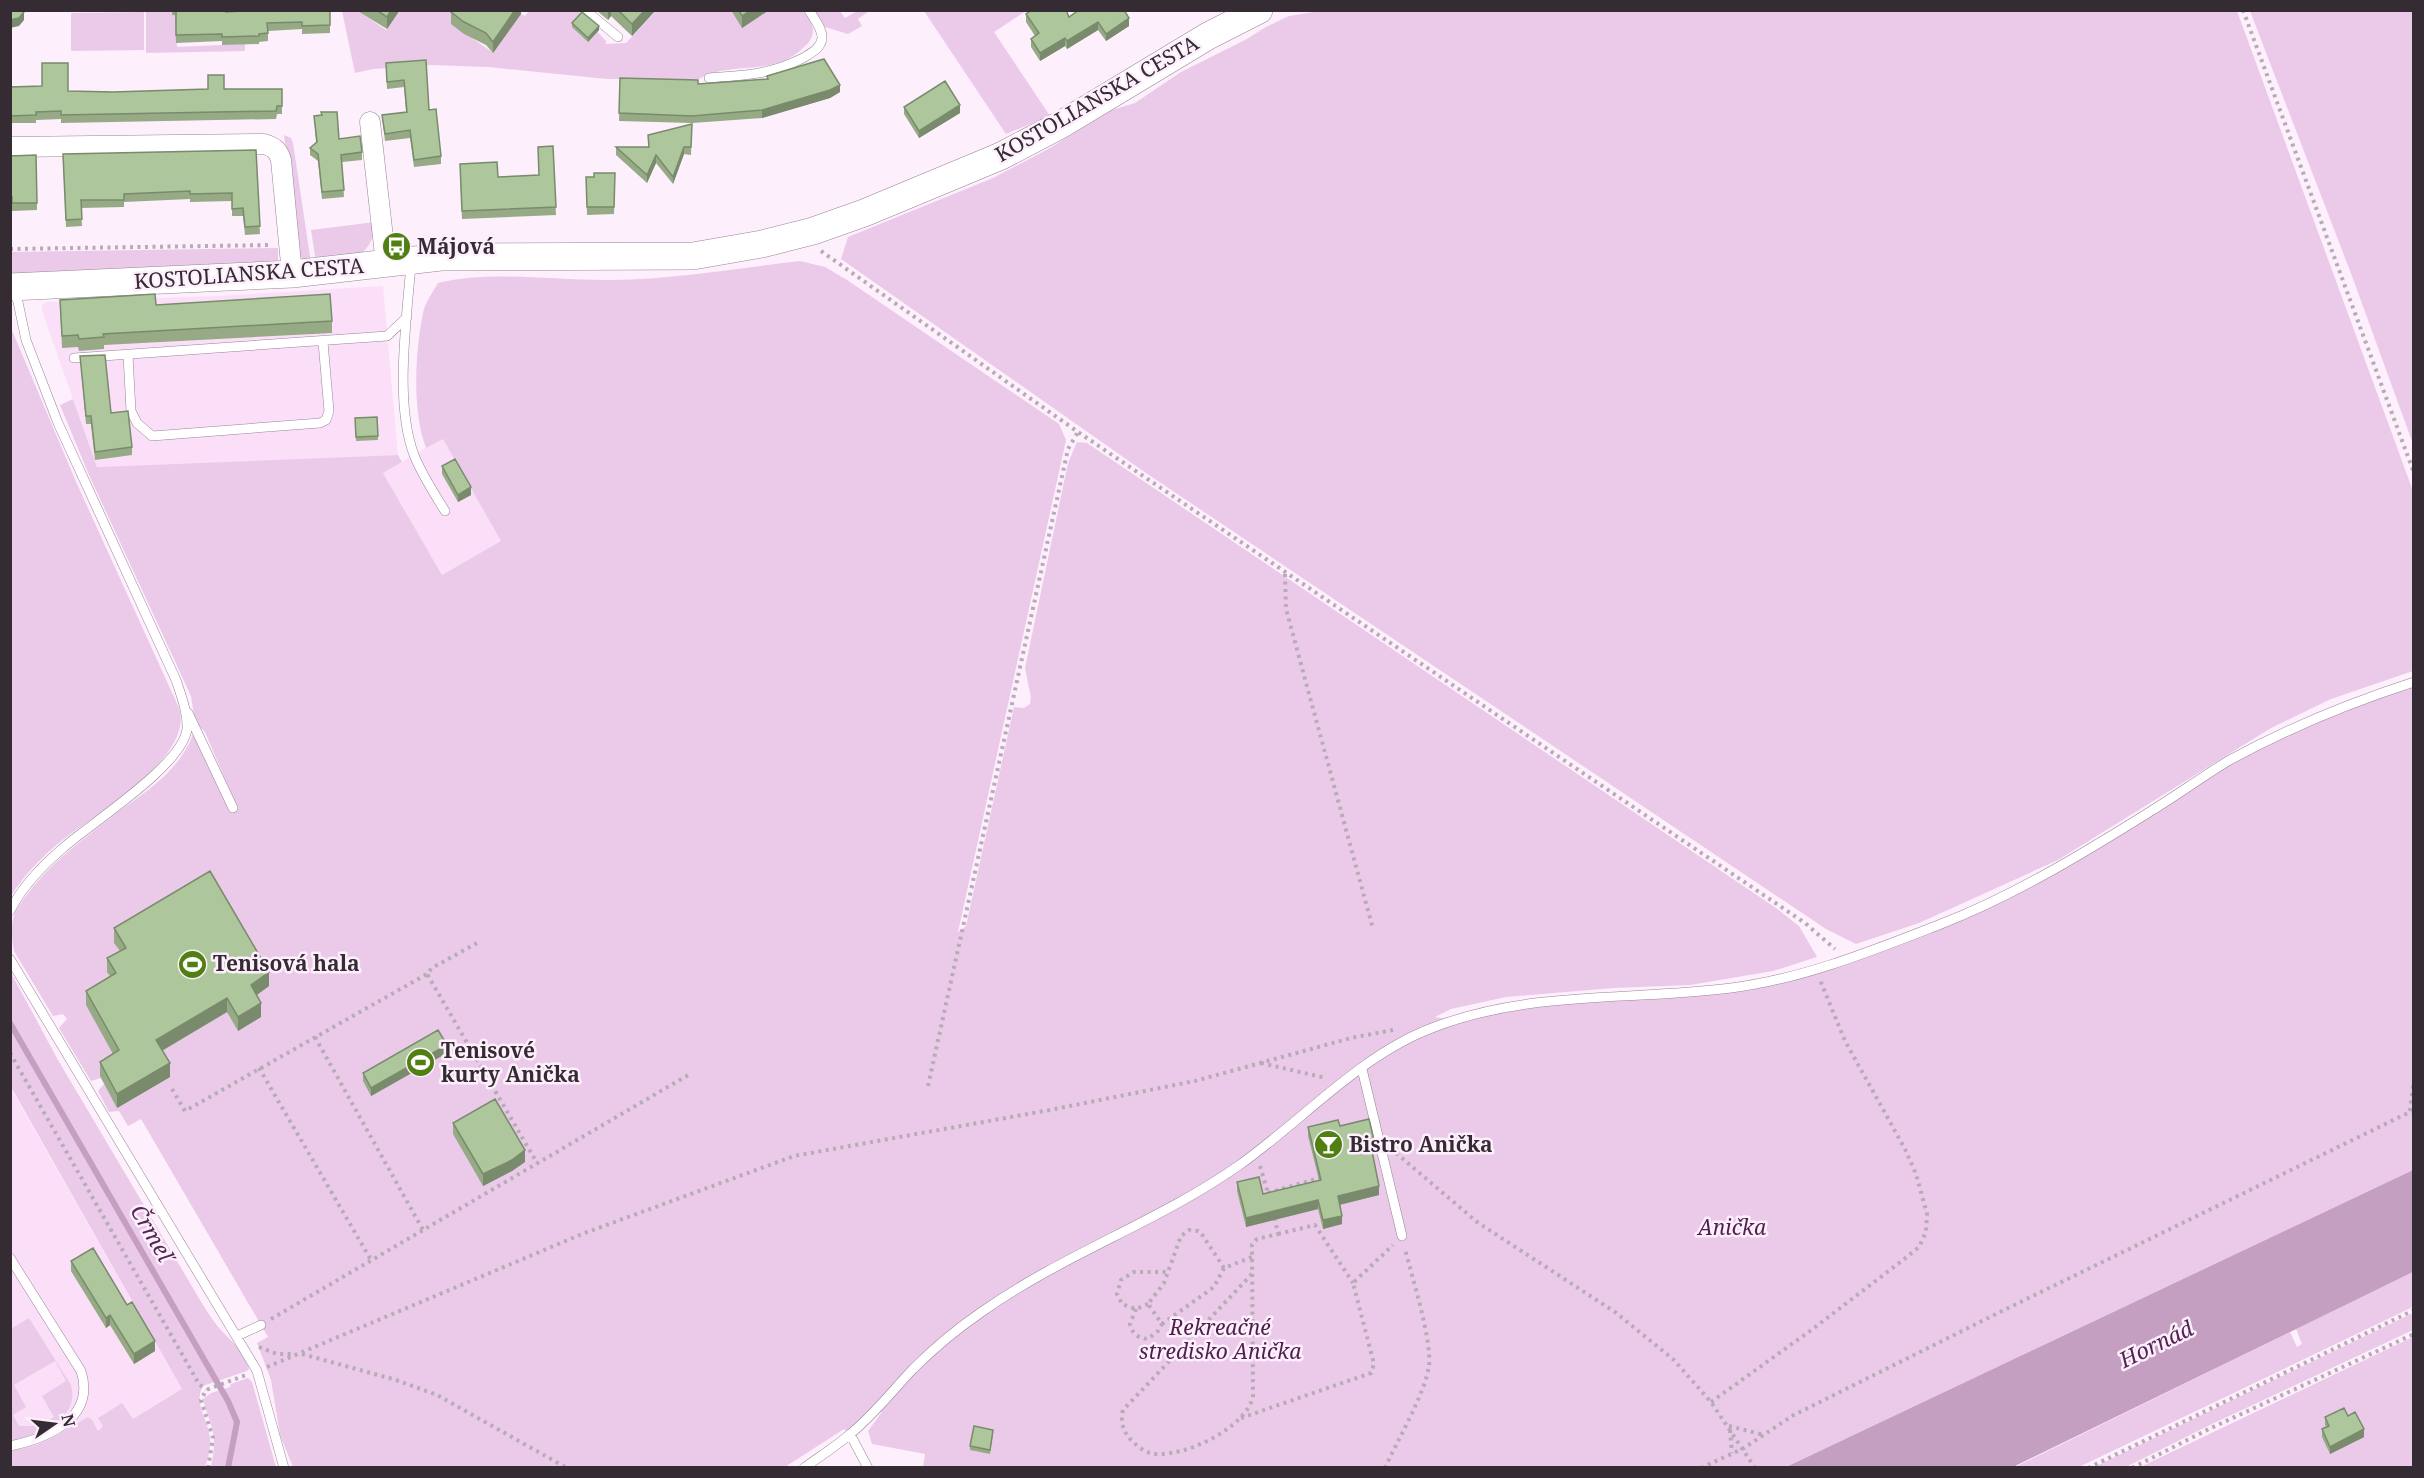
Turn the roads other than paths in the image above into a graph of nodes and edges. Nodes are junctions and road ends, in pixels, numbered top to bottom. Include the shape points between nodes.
1 (585, 10) edge
2 (809, 10) edge
3 (1259, 10) edge
4 (618, 37) dead end
5 (709, 78) dead end
6 (370, 122) dead end
7 (10, 147) edge
8 (398, 262) junction
9 (292, 274) junction
10 (13, 287) edge
11 (407, 317) junction
12 (323, 342) junction
13 (128, 355) junction
14 (74, 358) dead end
15 (445, 511) dead end
16 (2414, 682) edge
17 (184, 705) junction
18 (233, 808) dead end
19 (10, 911) edge
20 (10, 959) edge
21 (1362, 1069) junction
22 (1402, 1236) road end
23 (10, 1258) edge
24 (261, 1325) road end
25 (238, 1338) junction
26 (850, 1434) junction
27 (10, 1446) edge
28 (284, 1467) edge
29 (804, 1467) edge
30 (868, 1467) edge

1 - 4 lane
2 - 5 lane via 822,38 814,52 770,72
3 - 8 street, KOSTOLIANSKA CESTA via 1001,156 813,231 693,256 469,256
6 - 8 street
7 - 9 street via 272,146 281,160
8 - 9 street, KOSTOLIANSKA CESTA
8 - 11 lane
9 - 10 street, KOSTOLIANSKA CESTA
10 - 17 lane via 26,340 58,423 163,650
11 - 12 lane via 387,336
11 - 15 lane via 405,411 411,446
12 - 13 lane
12 - 13 lane via 329,411 326,420 152,436 137,423 131,411
13 - 14 lane
16 - 21 lane via 2323,713 2279,735 2227,762 2090,849 1945,923 1783,978 1730,988 1521,1004 1453,1020 1412,1037
17 - 18 lane
17 - 19 lane via 187,729 176,754 50,860 26,885
20 - 25 lane
21 - 22 lane
21 - 26 lane via 1252,1155 1196,1193 1065,1260 982,1311 916,1366
23 - 27 lane via 81,1371 85,1390 82,1402 64,1425 46,1436
24 - 25 lane
25 - 28 lane via 257,1371
26 - 29 lane
26 - 30 lane

